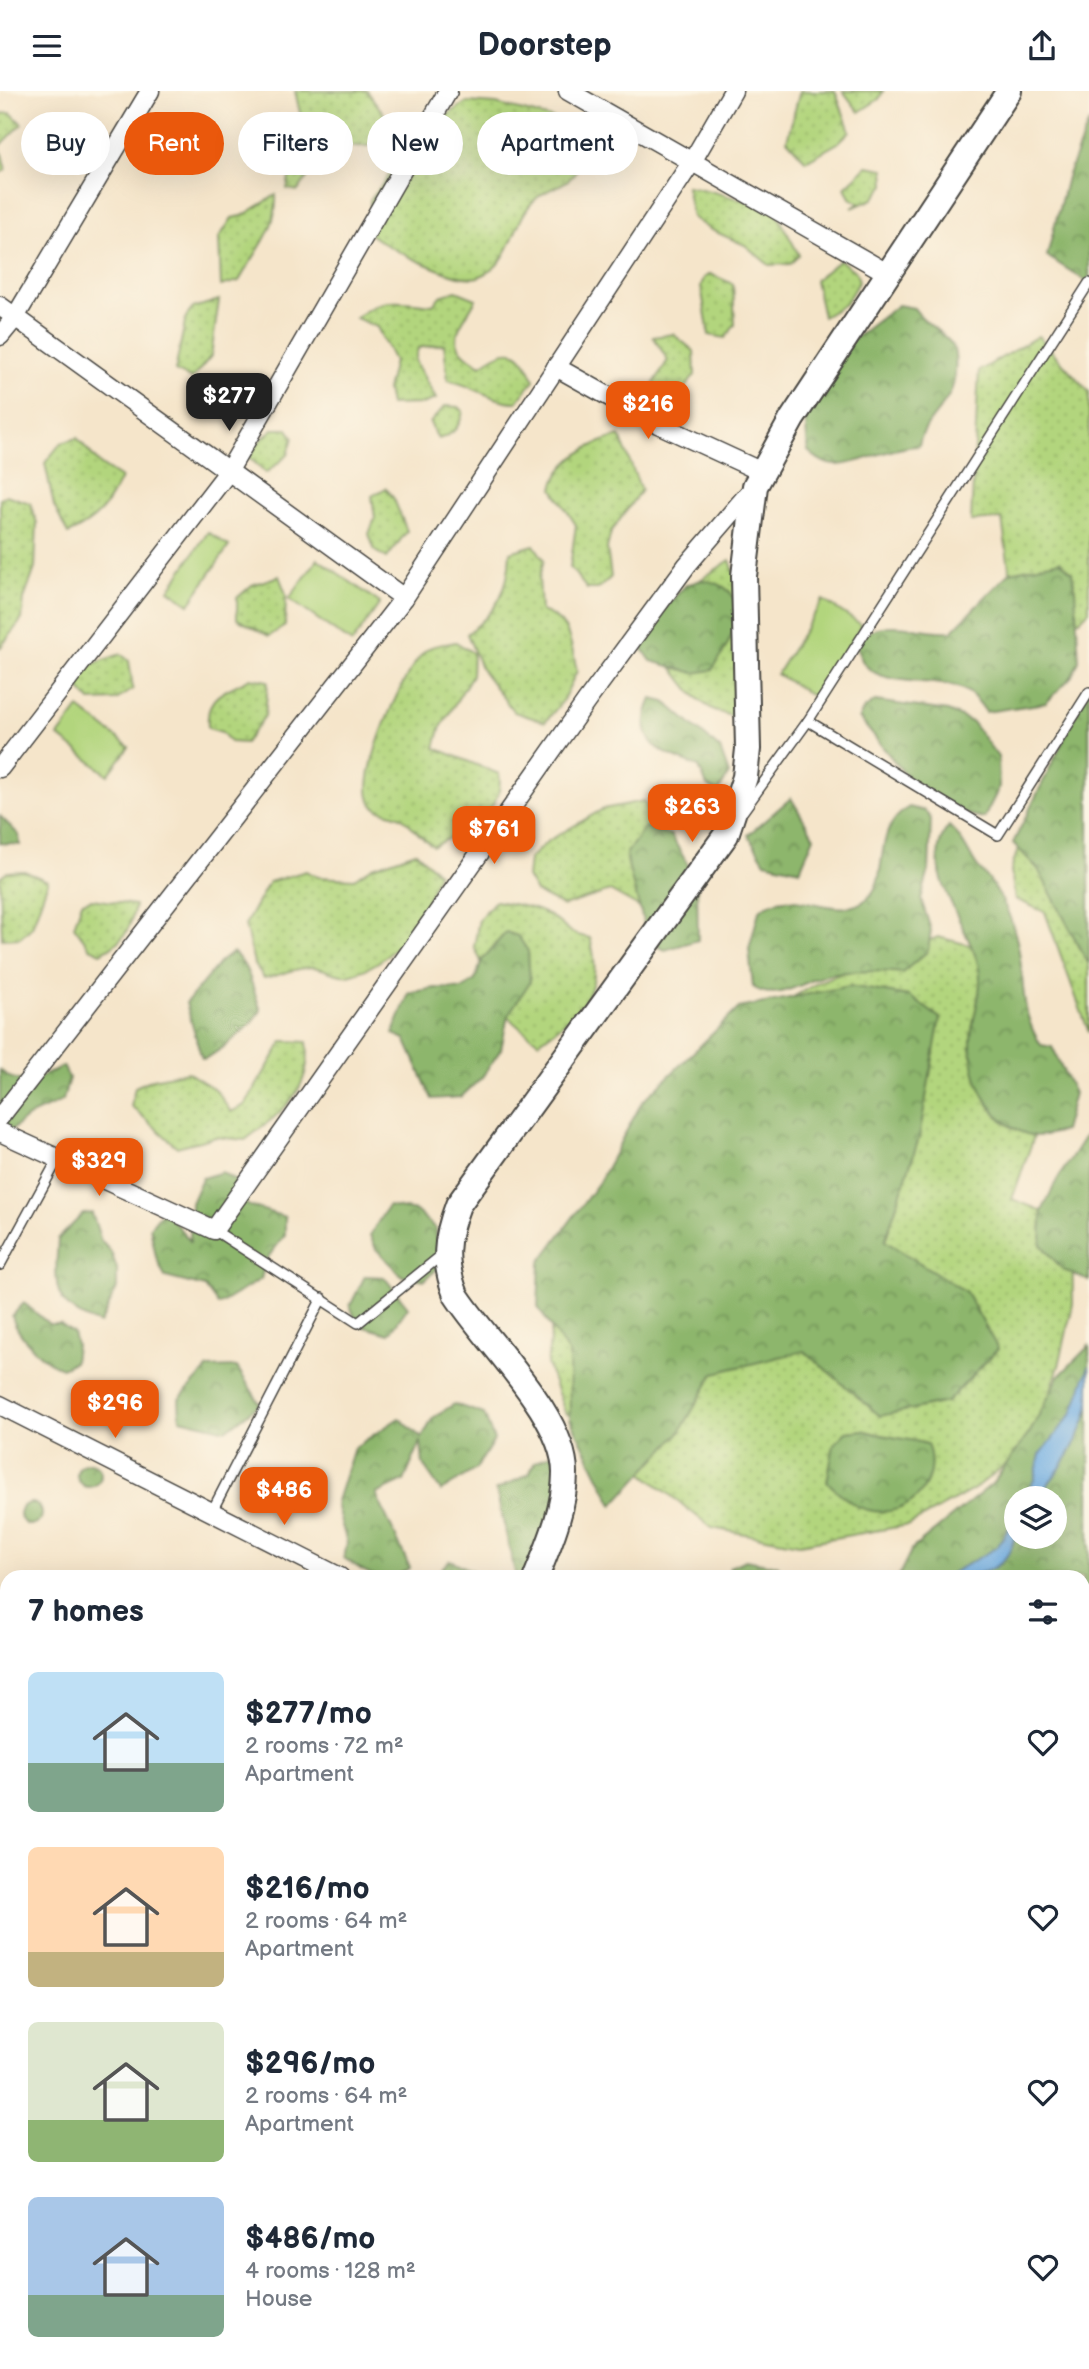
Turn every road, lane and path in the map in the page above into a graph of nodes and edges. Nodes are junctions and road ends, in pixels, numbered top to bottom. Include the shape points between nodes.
1 (150, 91) edge
2 (448, 91) edge
3 (733, 91) edge
4 (1009, 91) edge
5 (580, 94) edge
6 (693, 160) junction
7 (889, 274) junction
8 (1089, 283) edge
9 (0, 306) edge
10 (15, 319) junction
11 (0, 336) edge
12 (556, 367) junction
13 (228, 472) junction
14 (759, 479) junction
15 (404, 598) junction
16 (1089, 692) edge
17 (808, 721) junction
18 (0, 768) edge
19 (726, 835) junction
20 (0, 1117) edge
21 (0, 1132) edge
22 (59, 1157) junction
23 (214, 1230) junction
24 (445, 1252) junction
25 (0, 1265) edge
26 (322, 1299) junction
27 (0, 1405) edge
28 (212, 1511) junction
29 (326, 1570) edge
30 (538, 1570) edge

1 - 10 street
2 - 13 street
3 - 6 street
4 - 7 main road
5 - 6 street
6 - 7 street
6 - 12 street
7 - 14 main road via 792,419
8 - 17 lane
9 - 10 street
10 - 11 street
10 - 13 street
12 - 14 street
12 - 15 street
13 - 15 street
13 - 18 street
14 - 19 main road via 744,576 748,750 745,777
14 - 23 street via 687,565 586,702
15 - 20 street
16 - 17 lane via 998,835
17 - 19 lane
19 - 24 main road via 458,1205
21 - 22 street
22 - 23 street
22 - 25 lane
23 - 26 lane
24 - 26 lane via 358,1323
24 - 30 main road via 456,1295 552,1424 562,1450 564,1490
26 - 28 lane
27 - 28 street
28 - 29 street

